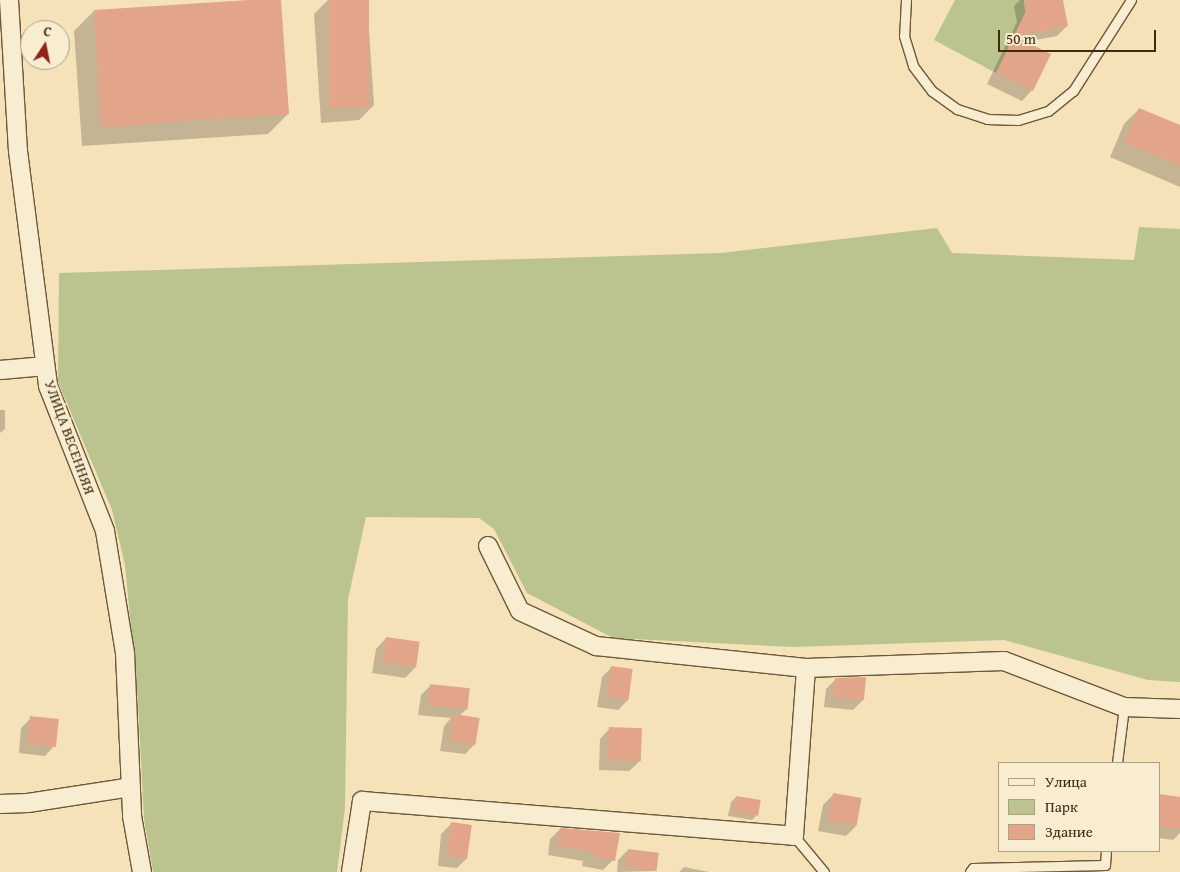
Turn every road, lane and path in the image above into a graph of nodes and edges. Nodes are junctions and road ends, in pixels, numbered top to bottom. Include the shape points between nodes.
1 (9, 0) edge
2 (906, 0) edge
3 (1131, 0) edge
4 (8, 114) edge
5 (45, 366) junction
6 (0, 370) edge
7 (488, 546) dead end
8 (806, 668) junction
9 (1124, 707) junction
10 (1180, 709) edge
11 (1117, 762) edge
12 (131, 787) junction
13 (0, 804) edge
14 (794, 836) junction
15 (1106, 852) edge
16 (142, 872) edge
17 (351, 872) edge
18 (824, 872) edge
19 (970, 872) edge

1 - 4 street, УЛИЦА ВЕСЕННЯЯ
2 - 3 lane via 904,36 914,66 932,91 957,110 986,120 1018,120 1048,112 1073,91
4 - 5 street, УЛИЦА ВЕСЕННЯЯ via 18,151
5 - 6 street
5 - 12 street, УЛИЦА ВЕСЕННЯЯ via 48,386 105,531 125,653
7 - 8 street via 520,611 596,646
8 - 9 street via 1004,661
8 - 14 street
9 - 10 street
9 - 11 lane
12 - 13 street via 28,804
12 - 16 street, УЛИЦА ВЕСЕННЯЯ via 132,816
14 - 17 street via 362,801
14 - 18 lane
15 - 19 lane via 1105,865 973,868

